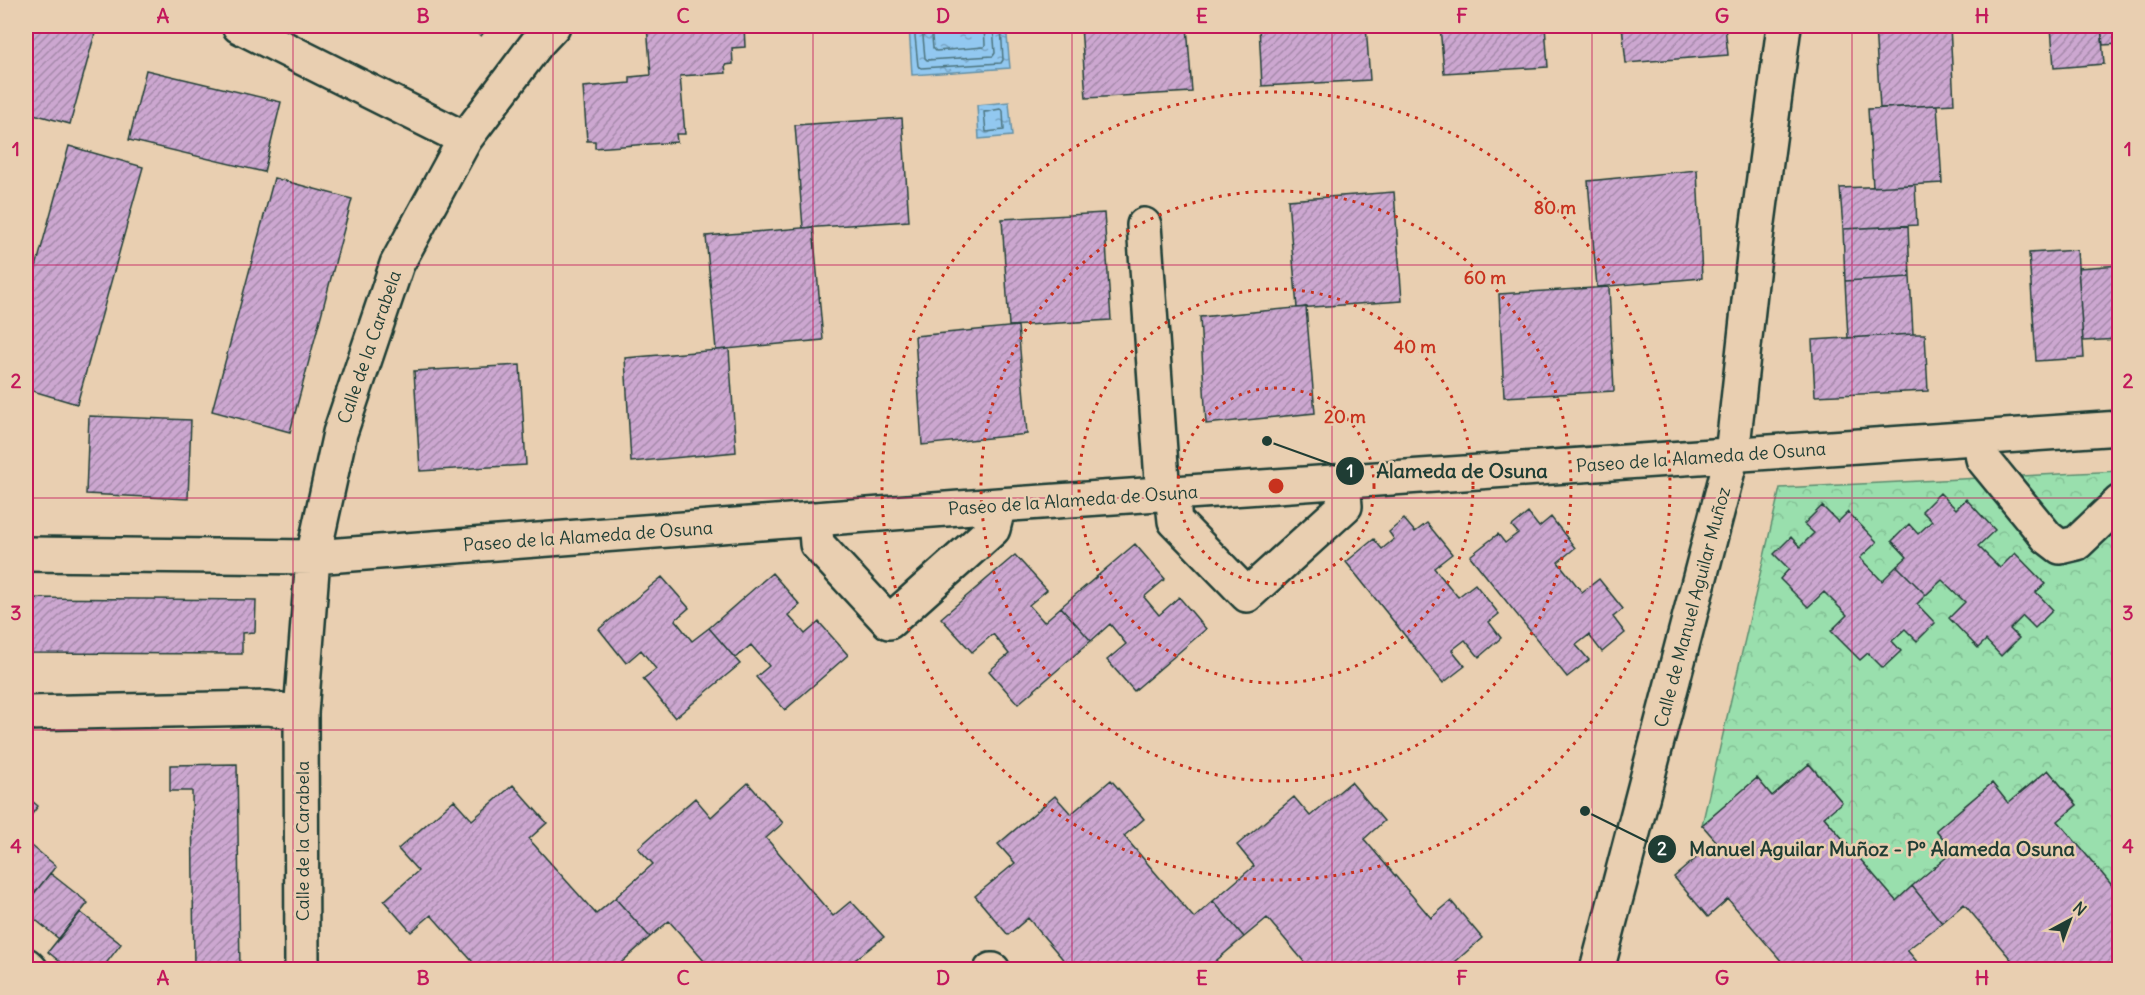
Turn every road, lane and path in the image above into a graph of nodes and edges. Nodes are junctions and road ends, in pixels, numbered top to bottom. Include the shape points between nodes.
1 (239, 26) edge
2 (553, 26) edge
3 (1784, 26) edge
4 (465, 139) junction
5 (1144, 225) dead end
6 (2120, 428) edge
7 (1980, 438) junction
8 (1732, 455) junction
9 (1343, 482) junction
10 (1167, 493) junction
11 (2120, 502) edge
12 (999, 505) junction
13 (815, 519) junction
14 (26, 554) edge
15 (313, 557) junction
16 (301, 713) junction
17 (26, 714) edge
18 (26, 964) edge
19 (31, 969) edge
20 (302, 969) edge
21 (1596, 969) edge

1 - 4 street
2 - 4 street, Calle de la Carabela
3 - 8 street, Calle de Manuel Aguilar Muñoz
4 - 15 street, Calle de la Carabela via 397,264 340,434
5 - 10 street
6 - 7 street, Paseo de la Alameda de Osuna
7 - 8 street, Paseo de la Alameda de Osuna
7 - 11 street via 1983,459 2047,537 2060,547 2078,543
8 - 9 street, Paseo de la Alameda de Osuna
8 - 21 street, Calle de Manuel Aguilar Muñoz
9 - 10 street, Paseo de la Alameda de Osuna
9 - 10 street via 1345,506 1247,595 1175,520
10 - 12 street, Paseo de la Alameda de Osuna
12 - 13 street, Paseo de la Alameda de Osuna
12 - 13 street via 993,529 889,622 817,544
13 - 15 street, Paseo de la Alameda de Osuna
14 - 15 street, Paseo de la Alameda de Osuna
15 - 16 street, Calle de la Carabela
16 - 17 street via 268,708
16 - 20 street, Calle de la Carabela
18 - 19 street

